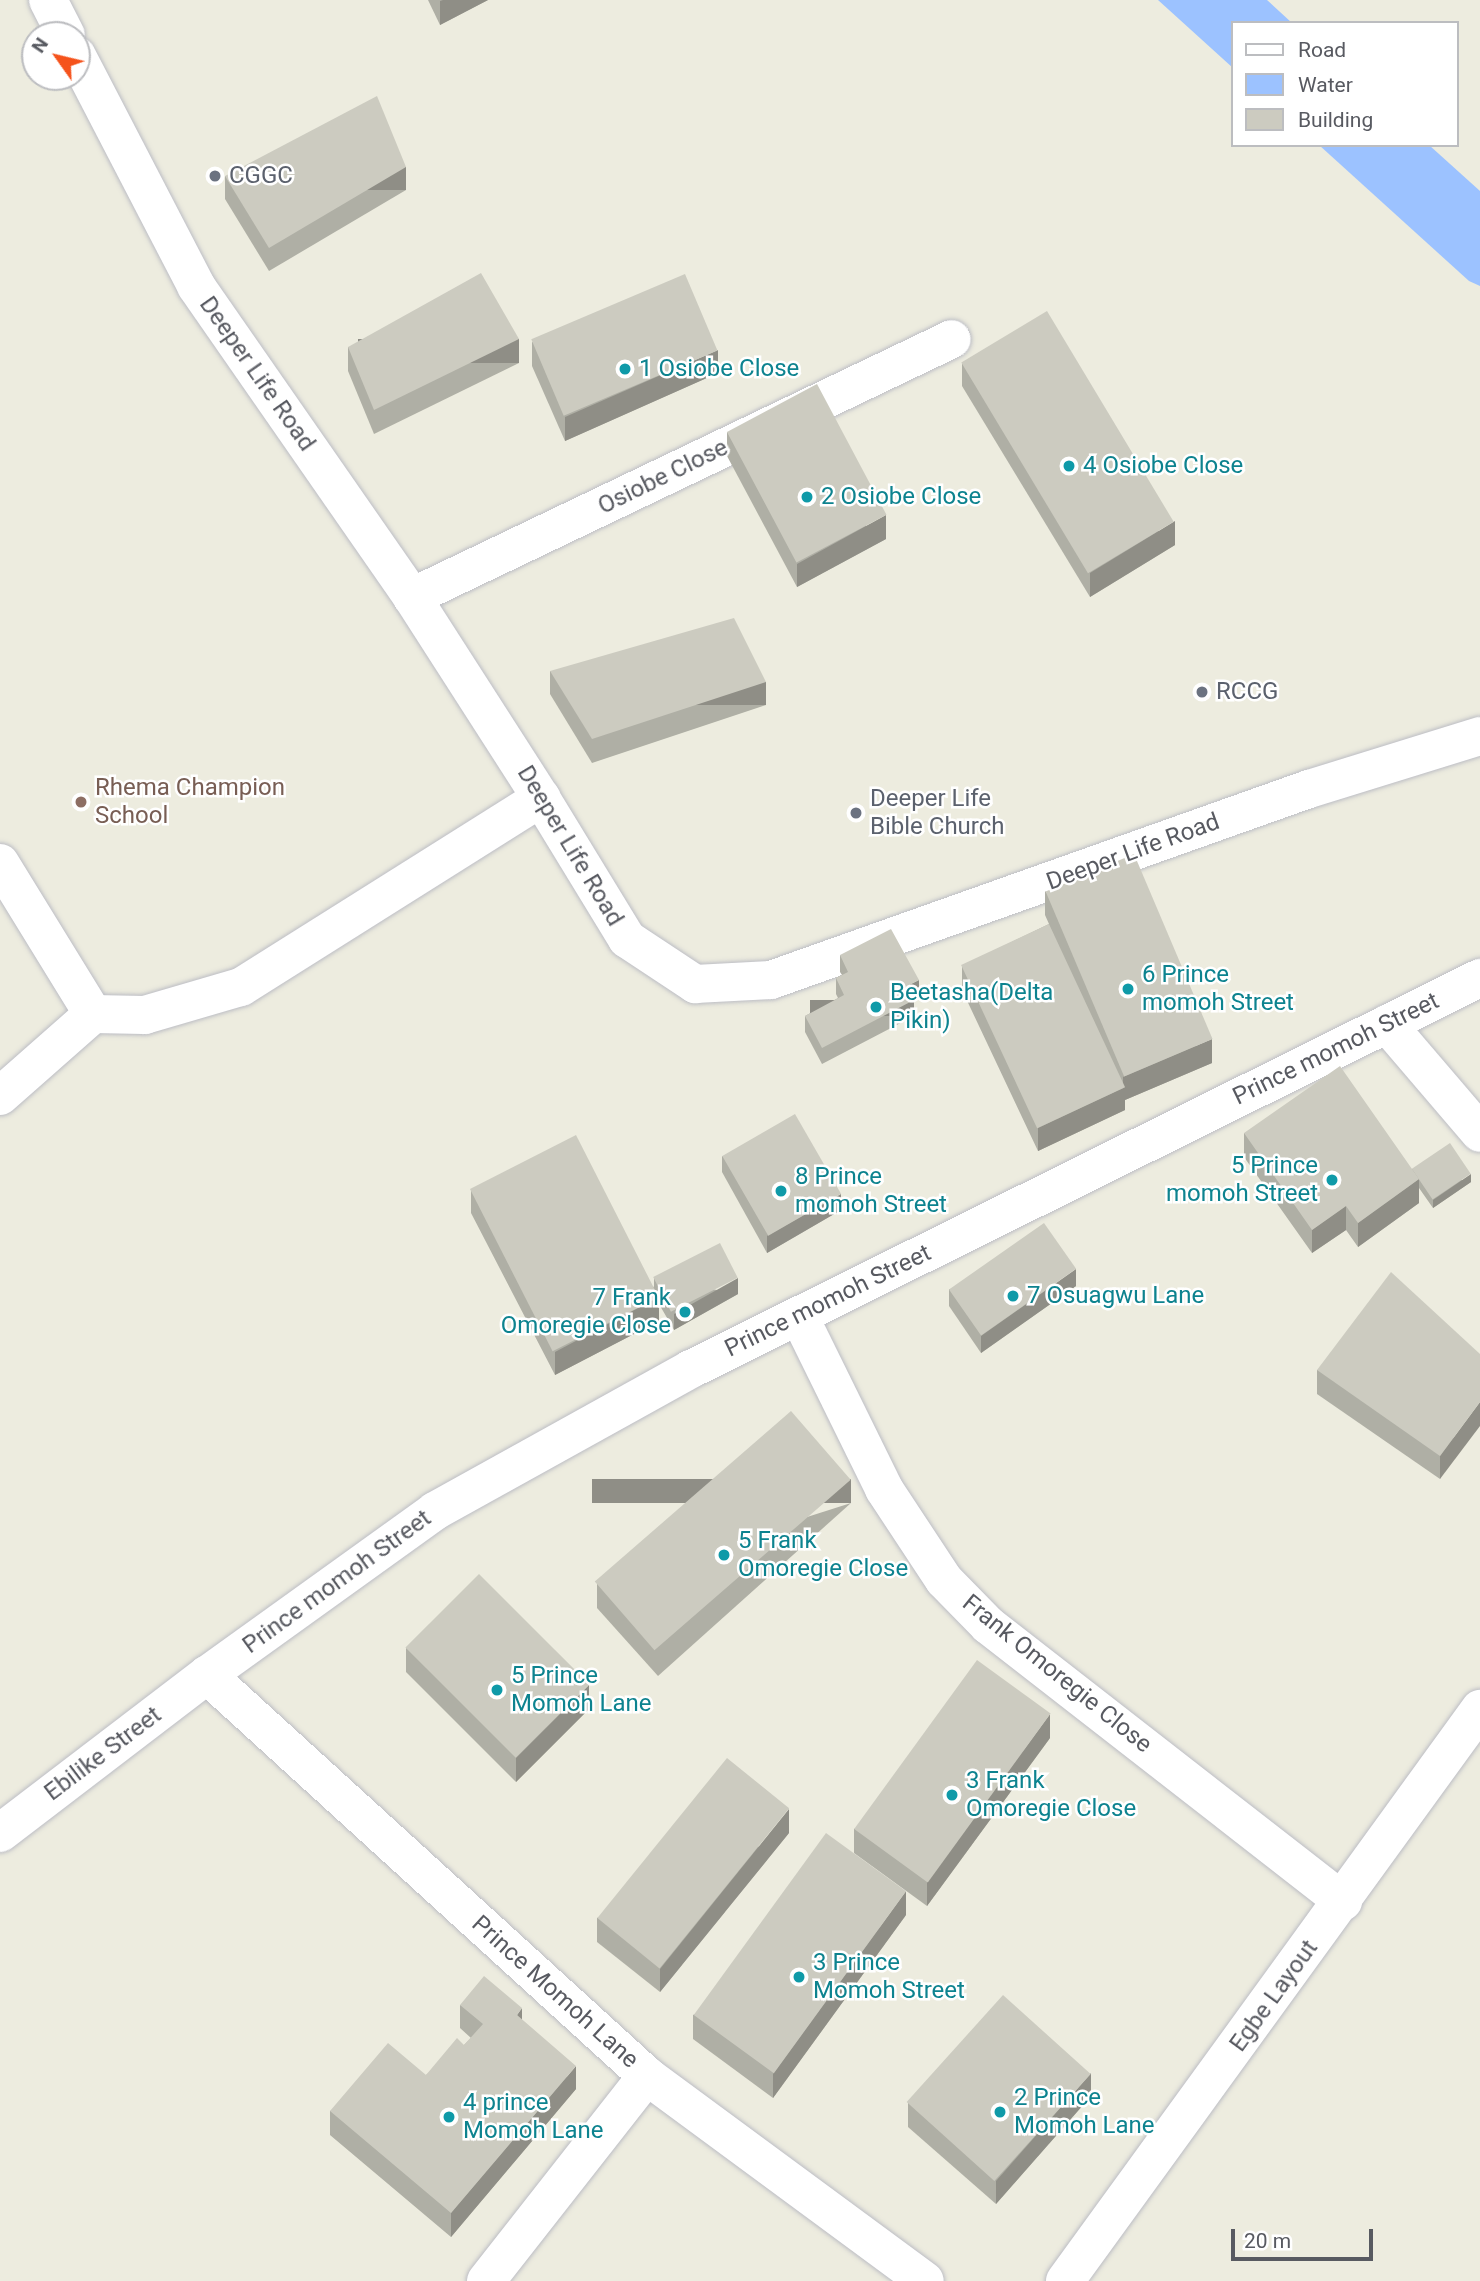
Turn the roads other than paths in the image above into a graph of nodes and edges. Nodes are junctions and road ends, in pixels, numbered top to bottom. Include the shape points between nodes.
1 (91, 83) edge
2 (952, 339) dead end
3 (412, 597) junction
4 (1480, 736) edge
5 (541, 798) junction
6 (0, 863) edge
7 (1480, 978) edge
8 (93, 1014) junction
9 (1387, 1024) junction
10 (0, 1096) edge
11 (1480, 1133) edge
12 (799, 1316) junction
13 (206, 1675) junction
14 (1480, 1709) edge
15 (0, 1833) edge
16 (1343, 1900) junction
17 (647, 2076) junction
18 (486, 2281) edge
19 (925, 2281) edge
20 (1065, 2281) edge

1 - 3 street, Deeper Life Road via 196,286
2 - 3 street, Osiobe Close
3 - 5 street, Deeper Life Road
4 - 5 street, Deeper Life Road via 1309,789 771,980 695,984 627,939
5 - 8 street via 241,987 145,1015
6 - 8 street
7 - 9 street, Prince momoh Street
8 - 10 street
9 - 11 street
9 - 12 street, Prince momoh Street
12 - 13 street, Prince momoh Street via 691,1369 435,1511
12 - 16 street, Frank Omoregie Close via 884,1489 944,1580 989,1625
13 - 15 street, Ebilike Street
13 - 17 street, Prince Momoh Lane
14 - 16 street, Egbe Layout
16 - 20 street, Egbe Layout
17 - 18 street
17 - 19 street, Prince Momoh Lane

